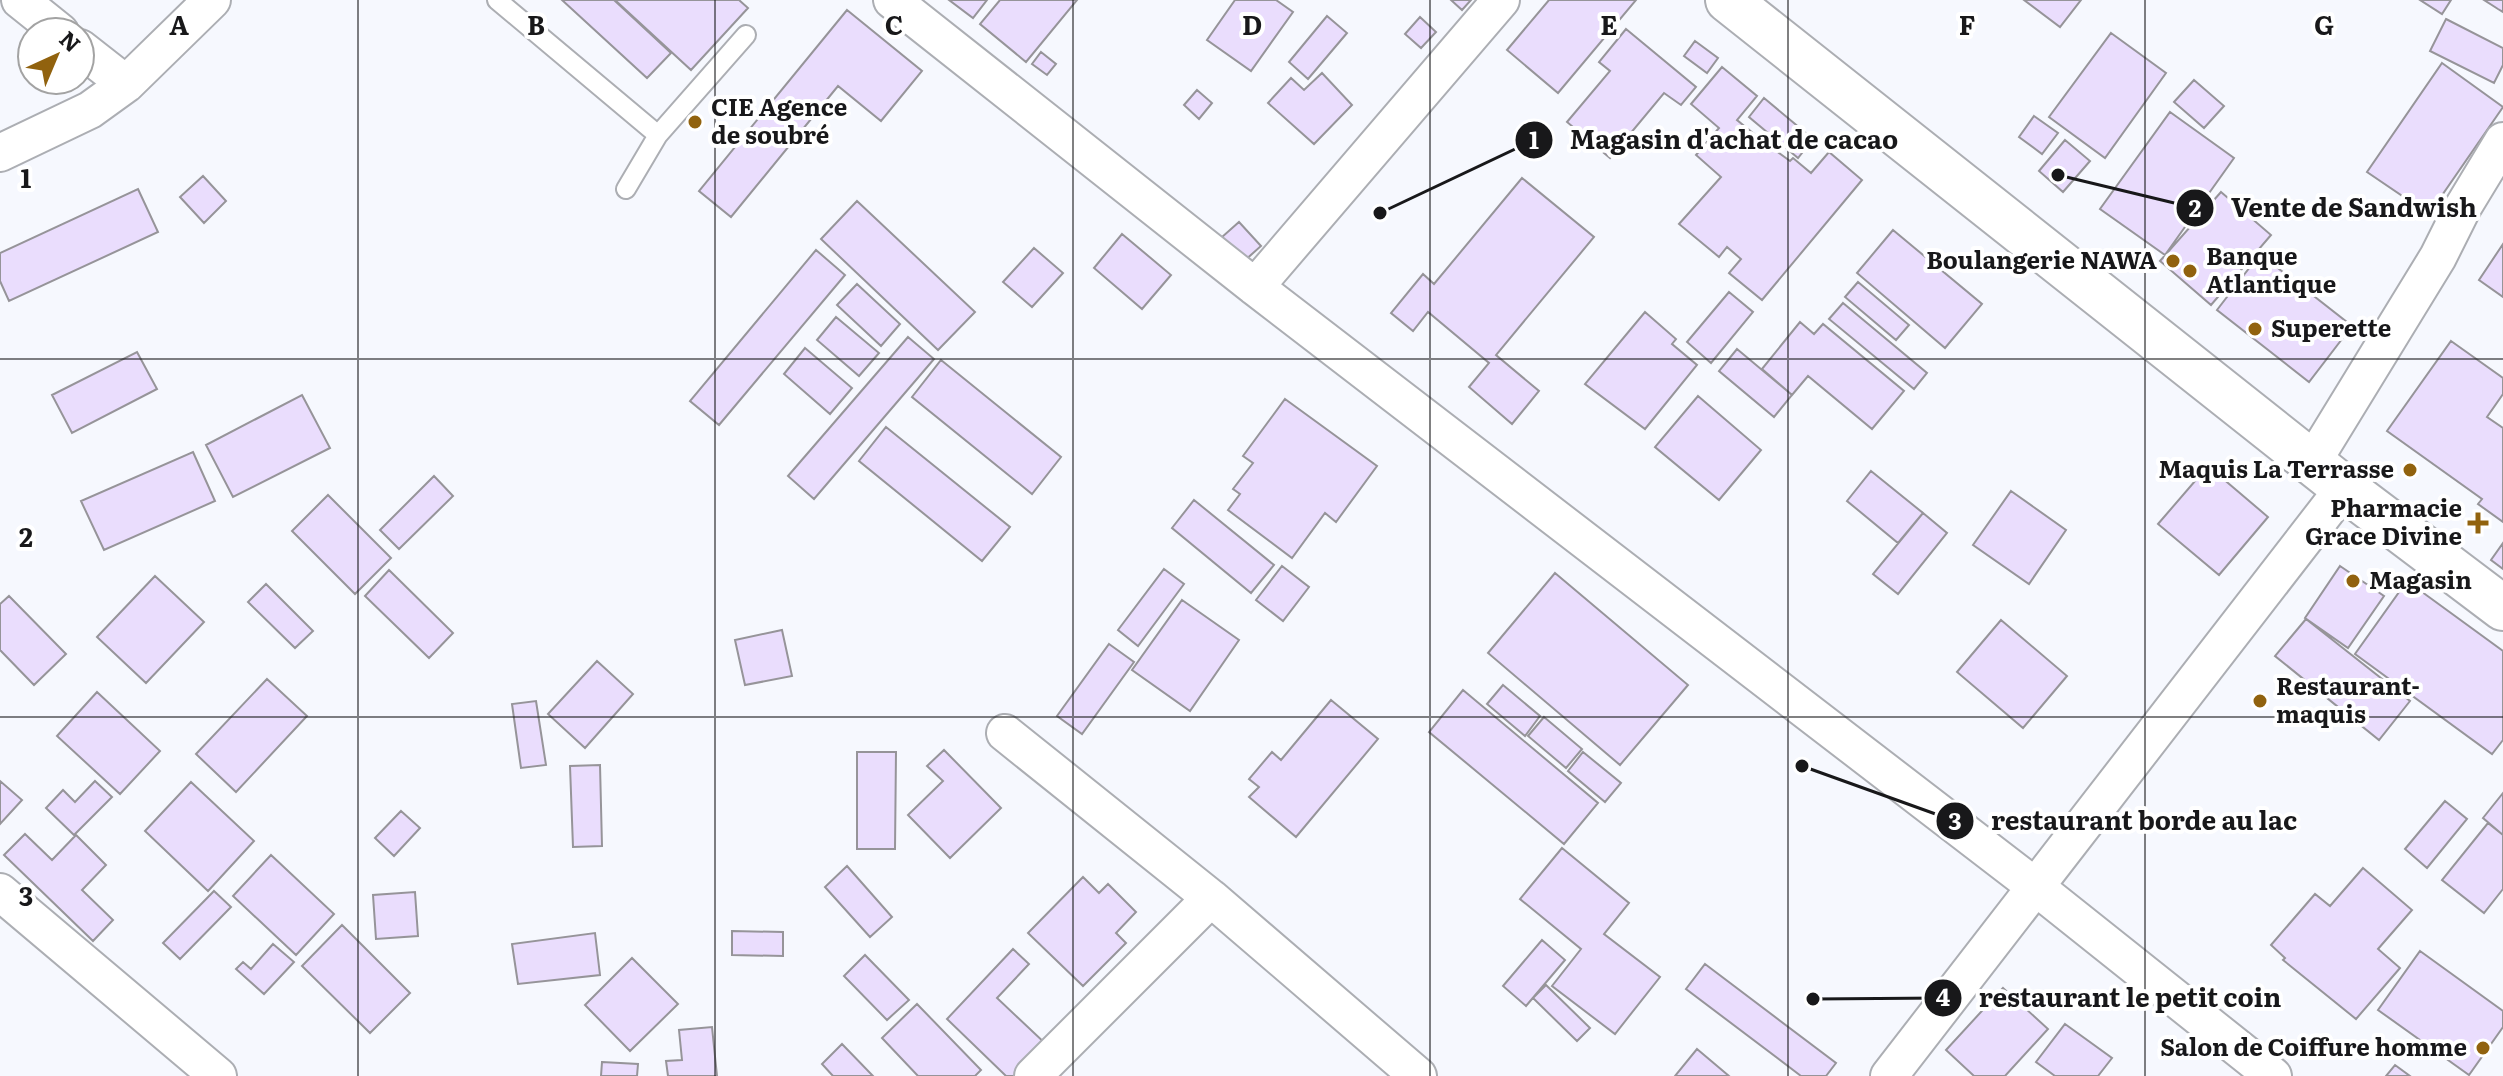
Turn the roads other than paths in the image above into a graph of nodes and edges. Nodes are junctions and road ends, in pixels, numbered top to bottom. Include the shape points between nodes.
1 (20, 0) edge
2 (212, 0) edge
3 (497, 0) edge
4 (892, 0) edge
5 (1501, 0) edge
6 (1728, 0) edge
7 (40, 16) edge
8 (746, 35) dead end
9 (96, 61) edge
10 (126, 84) junction
11 (658, 135) junction
12 (2503, 141) edge
13 (0, 153) edge
14 (626, 189) dead end
15 (1255, 287) junction
16 (2329, 475) junction
17 (2503, 608) edge
18 (1005, 733) dead end
19 (2037, 888) junction
20 (0, 892) edge
21 (1211, 898) junction
22 (218, 1076) edge
23 (1033, 1076) edge
24 (1418, 1076) edge
25 (1889, 1076) edge
26 (2273, 1076) edge

1 - 7 street
2 - 10 street
3 - 11 lane
4 - 15 street
5 - 15 street
6 - 16 street
8 - 11 lane
9 - 10 street
10 - 13 street via 90,110
11 - 14 lane
12 - 16 street via 2463,207
15 - 19 street
16 - 17 street
16 - 19 street
18 - 21 street
19 - 25 street
19 - 26 street
20 - 22 street
21 - 23 street
21 - 24 street

